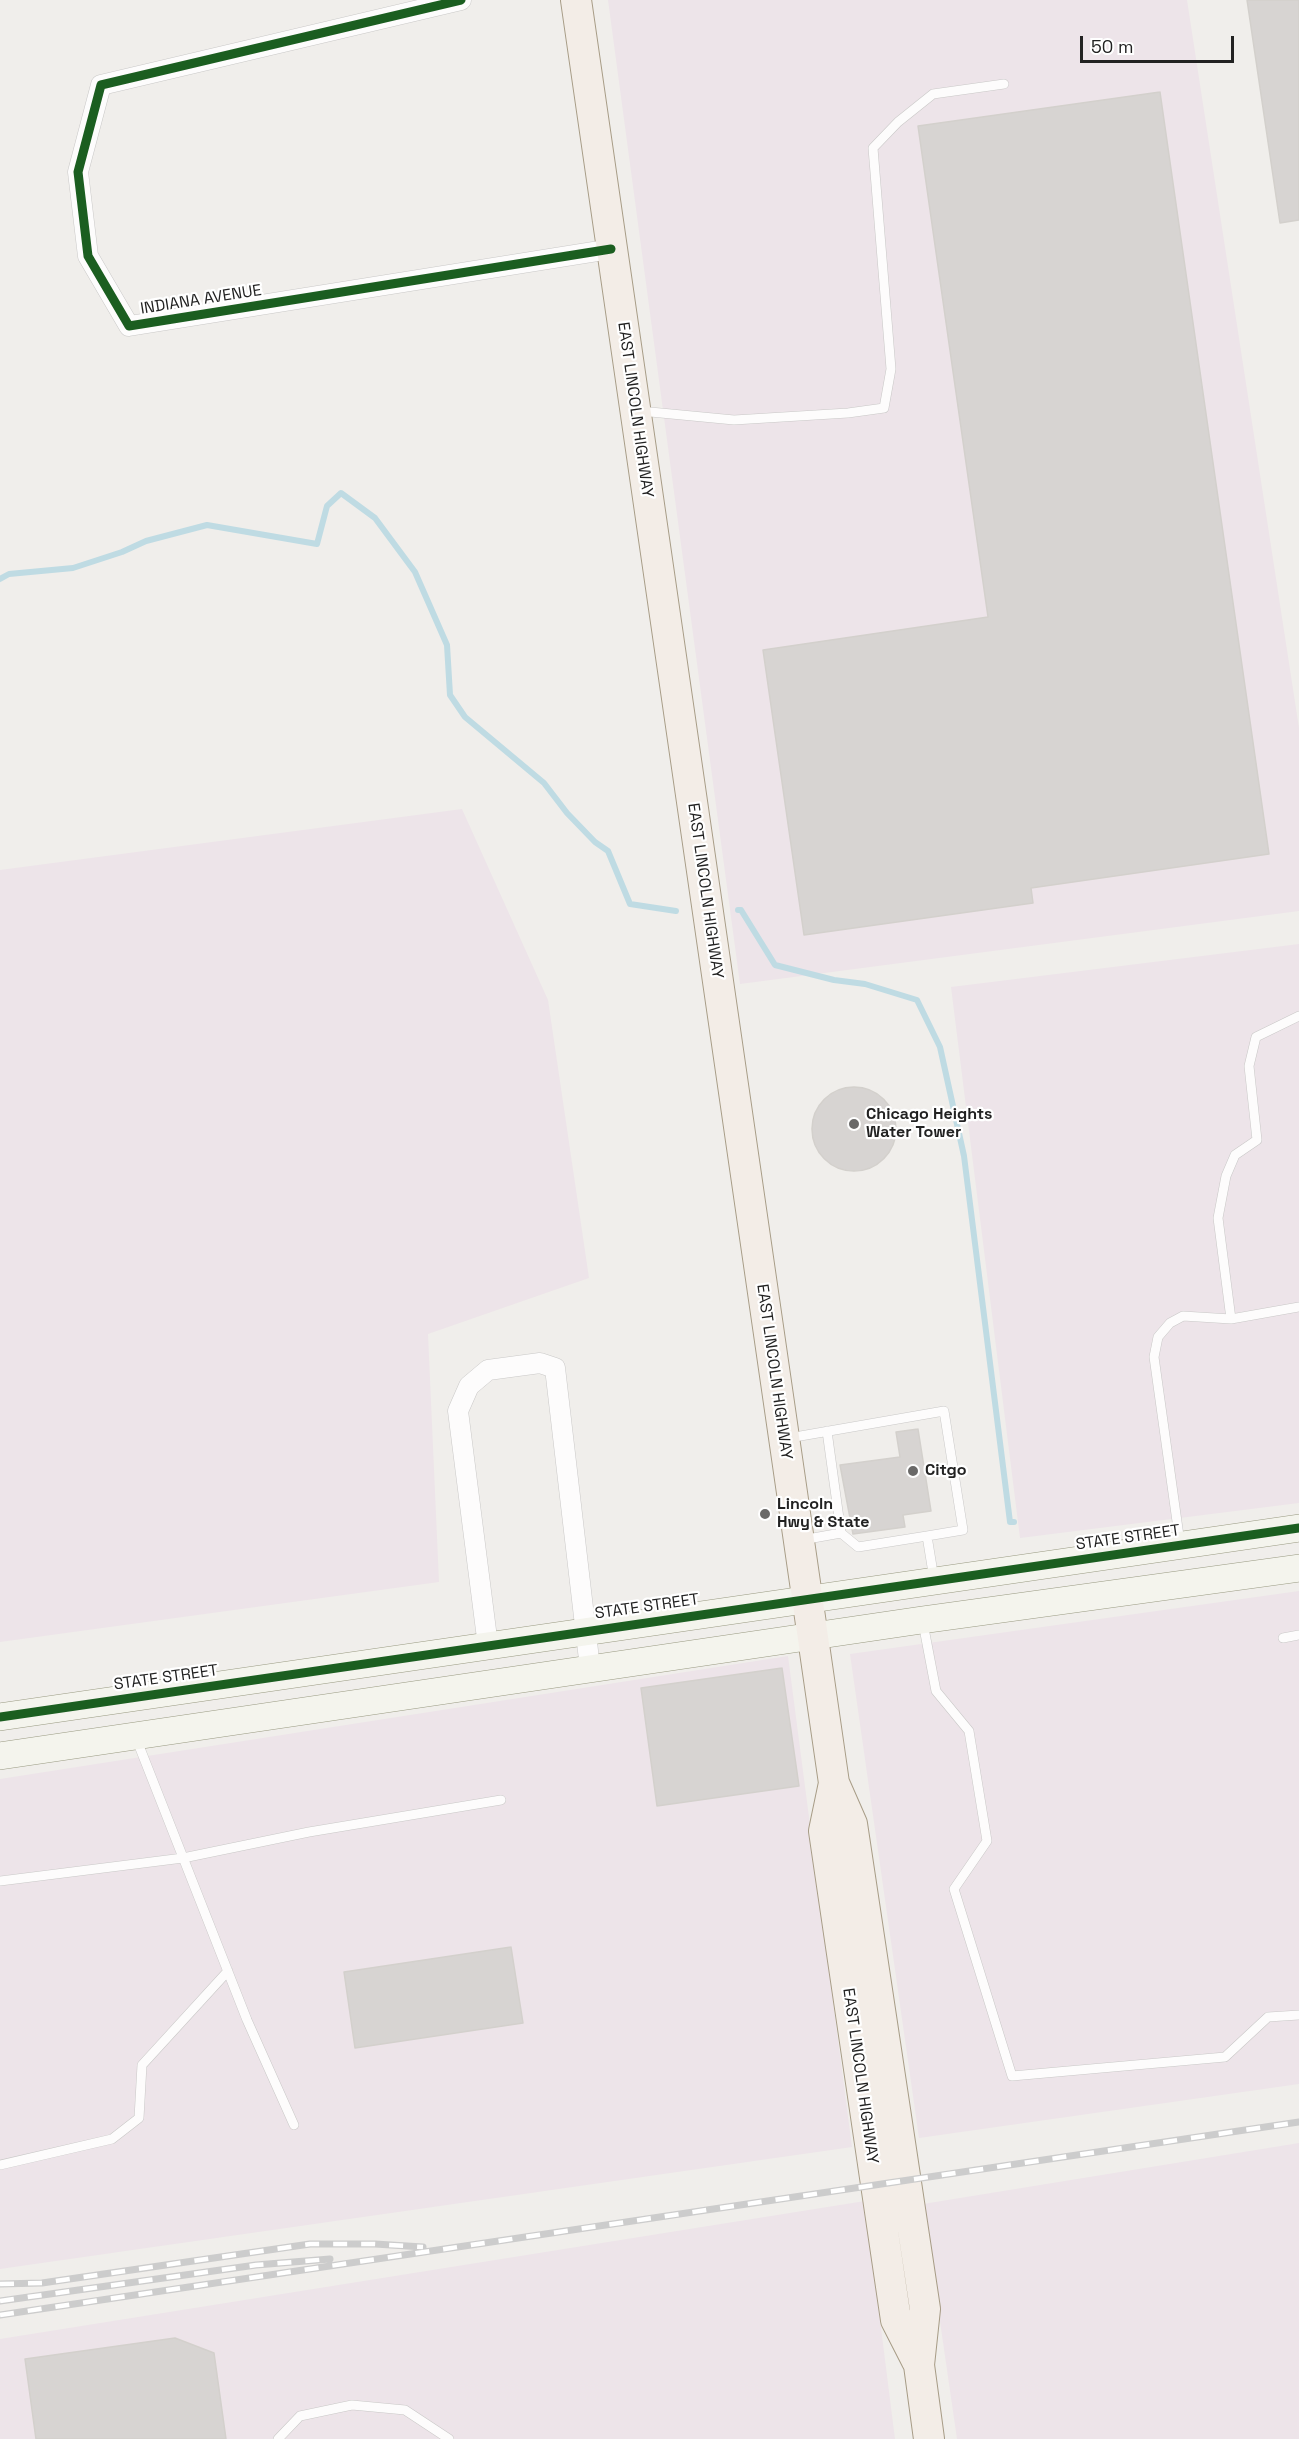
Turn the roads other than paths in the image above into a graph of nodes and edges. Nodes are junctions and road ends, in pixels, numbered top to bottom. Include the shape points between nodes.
1 (461, 0) edge
2 (576, 0) edge
3 (1004, 84) dead end
4 (612, 249) junction
5 (635, 410) junction
6 (1299, 1016) edge
7 (1299, 1307) edge
8 (1231, 1318) junction
9 (827, 1431) junction
10 (784, 1439) junction
11 (1299, 1528) edge
12 (841, 1533) junction
13 (927, 1536) junction
14 (799, 1541) junction
15 (1181, 1545) junction
16 (1299, 1568) edge
17 (934, 1582) junction
18 (807, 1600) junction
19 (922, 1620) junction
20 (585, 1631) junction
21 (1299, 1635) edge
22 (813, 1636) junction
23 (1283, 1638) dead end
24 (488, 1646) junction
25 (590, 1668) junction
26 (0, 1717) edge
27 (135, 1736) junction
28 (0, 1756) edge
29 (501, 1800) dead end
30 (183, 1858) junction
31 (0, 1881) edge
32 (228, 1971) junction
33 (1299, 2015) edge
34 (294, 2125) dead end
35 (0, 2165) edge
36 (278, 2439) edge
37 (449, 2439) edge
38 (929, 2439) edge

1 - 4 street, INDIANA AVENUE via 100,86 78,172 85,235 88,256 129,326
2 - 4 main road, EAST LINCOLN HIGHWAY
3 - 5 lane via 933,94 873,148 891,369 884,408 848,414 734,420
4 - 5 main road, EAST LINCOLN HIGHWAY
5 - 10 main road, EAST LINCOLN HIGHWAY
6 - 8 lane via 1256,1037 1249,1066 1257,1140 1235,1155 1226,1176 1218,1218
7 - 8 lane
8 - 15 lane via 1183,1317 1170,1323 1158,1337 1154,1358
9 - 10 lane
9 - 12 lane
9 - 13 lane via 944,1411 963,1530
10 - 14 main road, EAST LINCOLN HIGHWAY
11 - 15 street, STATE STREET
12 - 13 lane via 858,1547
12 - 14 lane
13 - 17 lane
14 - 18 main road, EAST LINCOLN HIGHWAY
15 - 17 street, STATE STREET
16 - 19 street
17 - 18 street, STATE STREET
18 - 20 street, STATE STREET
18 - 22 main road, EAST LINCOLN HIGHWAY
19 - 22 street
19 - 33 lane via 936,1691 969,1731 987,1841 954,1889 1012,2076 1225,2057 1269,2017
20 - 24 street, STATE STREET
20 - 24 street via 555,1368 540,1363 488,1370 469,1386 458,1411
20 - 25 street
21 - 23 lane
22 - 25 street
22 - 38 main road, EAST LINCOLN HIGHWAY via 834,1782 852,1824 925,2309 919,2366
24 - 26 street, STATE STREET
25 - 27 street
27 - 28 street
27 - 30 lane
29 - 30 lane
30 - 31 lane
30 - 32 lane
32 - 34 lane
32 - 35 lane via 142,2066 139,2118 112,2139
36 - 37 lane via 300,2416 352,2405 405,2410

